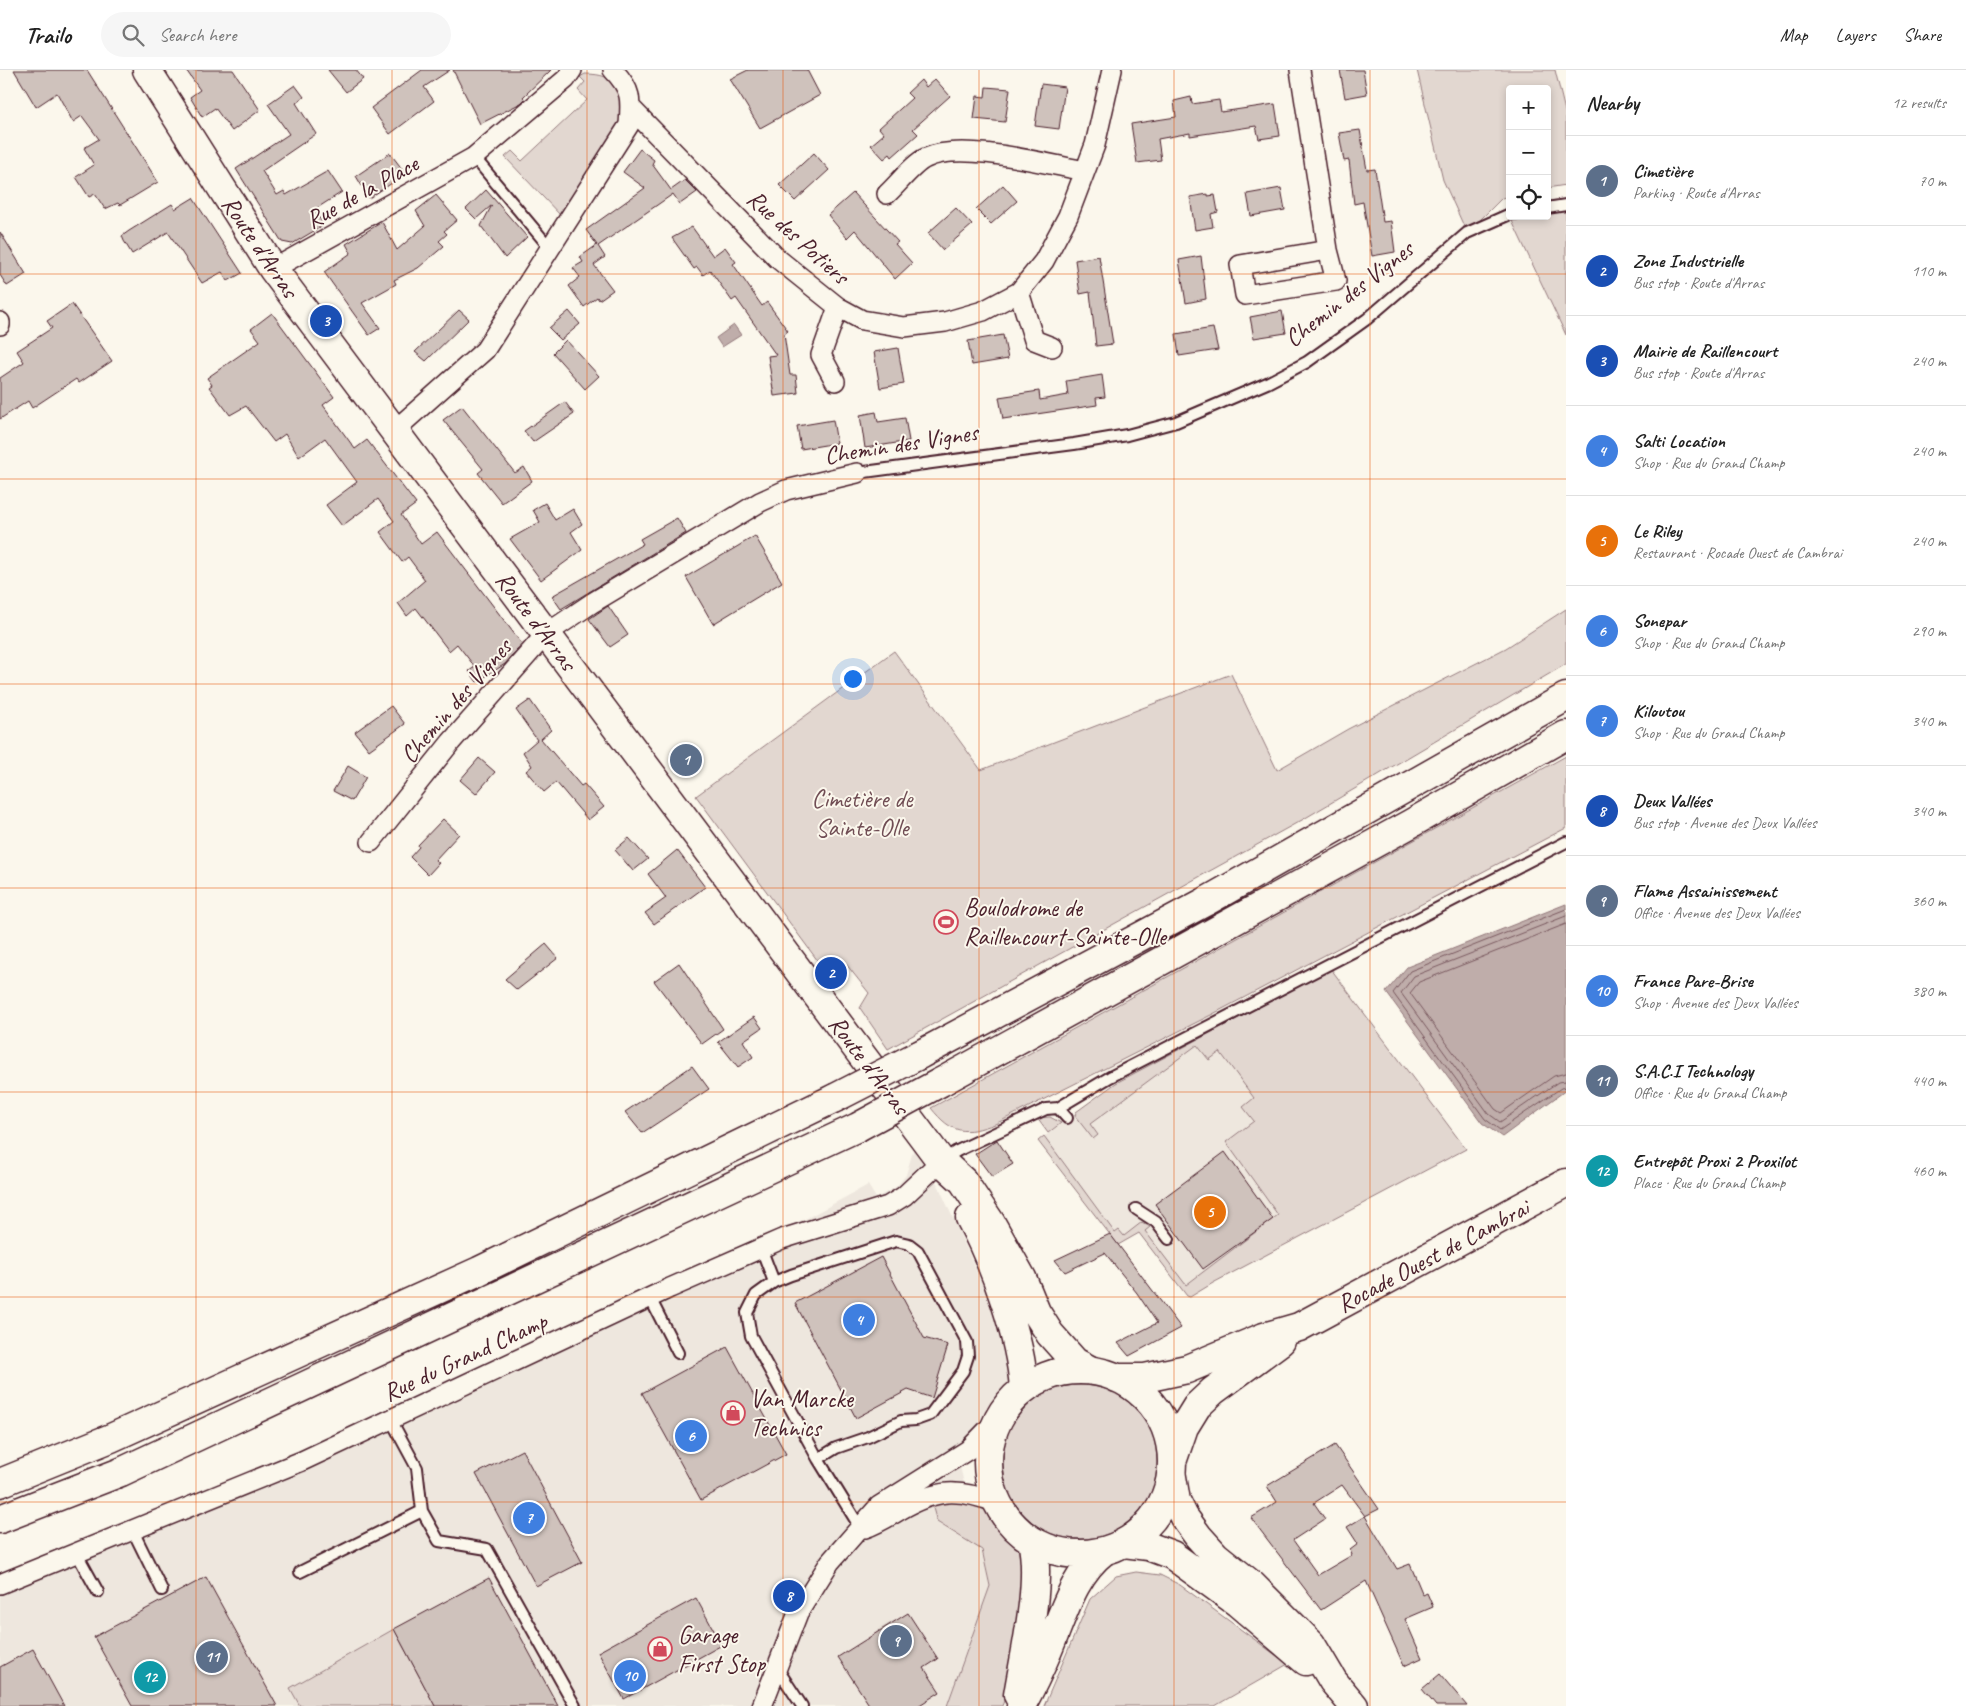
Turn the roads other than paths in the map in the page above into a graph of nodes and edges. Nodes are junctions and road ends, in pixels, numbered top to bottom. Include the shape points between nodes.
1 (147, 70) edge
2 (572, 70) edge
3 (613, 70) edge
4 (1112, 70) edge
5 (1300, 70) edge
6 (630, 107) junction
7 (474, 157) junction
8 (1085, 171) junction
9 (887, 194) dead end
10 (1566, 205) edge
11 (1551, 207) edge
12 (1506, 216) edge
13 (550, 248) junction
14 (1328, 250) junction
15 (273, 269) junction
16 (1019, 292) junction
17 (838, 307) junction
18 (1052, 348) dead end
19 (835, 381) dead end
20 (394, 430) junction
21 (856, 472) joint
22 (546, 634) junction
23 (1566, 697) edge
24 (1566, 735) edge
25 (371, 842) dead end
26 (1566, 842) edge
27 (1058, 1108) junction
28 (1067, 1118) dead end
29 (941, 1161) junction
30 (1566, 1183) edge
31 (1136, 1209) dead end
32 (1169, 1239) dead end
33 (765, 1246) junction
34 (774, 1282) junction
35 (650, 1298) junction
36 (1300, 1326) junction
37 (678, 1354) dead end
38 (1090, 1370) junction
39 (1118, 1378) junction
40 (1024, 1388) junction
41 (391, 1420) junction
42 (997, 1420) junction
43 (818, 1459) junction
44 (1172, 1468) junction
45 (0, 1483) edge
46 (997, 1503) junction
47 (422, 1511) junction
48 (0, 1519) edge
49 (861, 1529) junction
50 (133, 1531) junction
51 (1032, 1541) junction
52 (1114, 1547) junction
53 (77, 1554) junction
54 (300, 1572) dead end
55 (0, 1584) edge
56 (162, 1590) dead end
57 (98, 1592) dead end
58 (777, 1668) junction
59 (1333, 1681) junction
60 (575, 1706) edge
61 (762, 1706) edge
62 (802, 1706) edge
63 (1016, 1706) edge
64 (1021, 1706) edge
65 (1354, 1706) edge

1 - 15 main road, Route d'Arras
2 - 7 street, Rue de la Place via 566,79
3 - 6 street via 625,83
4 - 8 street, Rue des Potiers via 1095,145
5 - 14 street
6 - 13 street via 629,125
6 - 17 street, Rue des Potiers via 778,260
7 - 13 lane
7 - 15 street, Rue de la Place
8 - 9 street via 1006,156 946,151 925,158
8 - 16 street, Rue des Potiers via 1068,216 1044,261
10 - 11 lane
12 - 21 lane, Chemin des Vignes via 1467,232 1367,319 1307,362 1176,422 1074,444
13 - 20 street via 485,350
14 - 14 street via 1240,265 1245,295 1336,281
15 - 20 main road, Route d'Arras
16 - 17 street, Rue des Potiers via 983,311 945,322 904,327 862,320
16 - 18 street via 1034,340
17 - 19 street via 820,355
20 - 22 main road, Route d'Arras
21 - 22 street, Chemin des Vignes via 786,490 760,502
22 - 25 street, Chemin des Vignes via 451,742
22 - 29 main road, Route d'Arras
23 - 45 main road, bridge via 1214,898 835,1098 479,1271 111,1438
24 - 48 main road, bridge via 1393,834 858,1127 121,1472
26 - 27 lane via 1110,1077
27 - 28 lane
27 - 29 lane via 1039,1112
29 - 33 street, Rue du Grand Champ via 915,1187 888,1206 815,1227
29 - 38 main road via 964,1181 991,1222 1050,1334 1075,1362
29 - 40 main road via 994,1272 1020,1354
30 - 36 main road, Rocade Ouest de Cambrai
31 - 32 lane via 1156,1222
33 - 34 lane
33 - 35 street, Rue du Grand Champ
34 - 43 lane via 756,1295 751,1303 747,1313 751,1336
34 - 43 lane via 896,1241 904,1242 918,1251 966,1342 968,1356 963,1371 930,1415 901,1421 836,1448
35 - 37 lane
35 - 41 street, Rue du Grand Champ
36 - 39 main road, Rocade Ouest de Cambrai via 1187,1369 1145,1378
36 - 44 main road, Rocade Ouest de Cambrai via 1197,1406 1184,1427
38 - 39 main road
38 - 40 main road via 1055,1373
39 - 44 main road via 1143,1394 1157,1410 1166,1428
40 - 42 main road
41 - 47 lane via 417,1468
41 - 50 street, Rue du Grand Champ
42 - 46 main road via 987,1462
42 - 49 street via 968,1450 879,1506
43 - 49 lane
44 - 52 main road, Rocade Ouest de Cambrai via 1166,1497 1156,1516 1142,1531
44 - 59 main road via 1176,1501 1198,1536 1311,1644
46 - 49 street via 962,1492 938,1493
46 - 51 main road via 1006,1518
47 - 54 lane
47 - 60 lane via 440,1541 487,1549
49 - 58 street via 830,1562 810,1591
50 - 53 street, Rue du Grand Champ
50 - 56 lane
51 - 52 main road via 1067,1554 1092,1554
51 - 63 main road via 1036,1579
52 - 59 main road via 1148,1546 1172,1555 1238,1603 1298,1656
52 - 64 main road via 1090,1563 1078,1581
53 - 55 street, Rue du Grand Champ
53 - 57 lane
58 - 61 street
58 - 62 lane
59 - 65 main road

